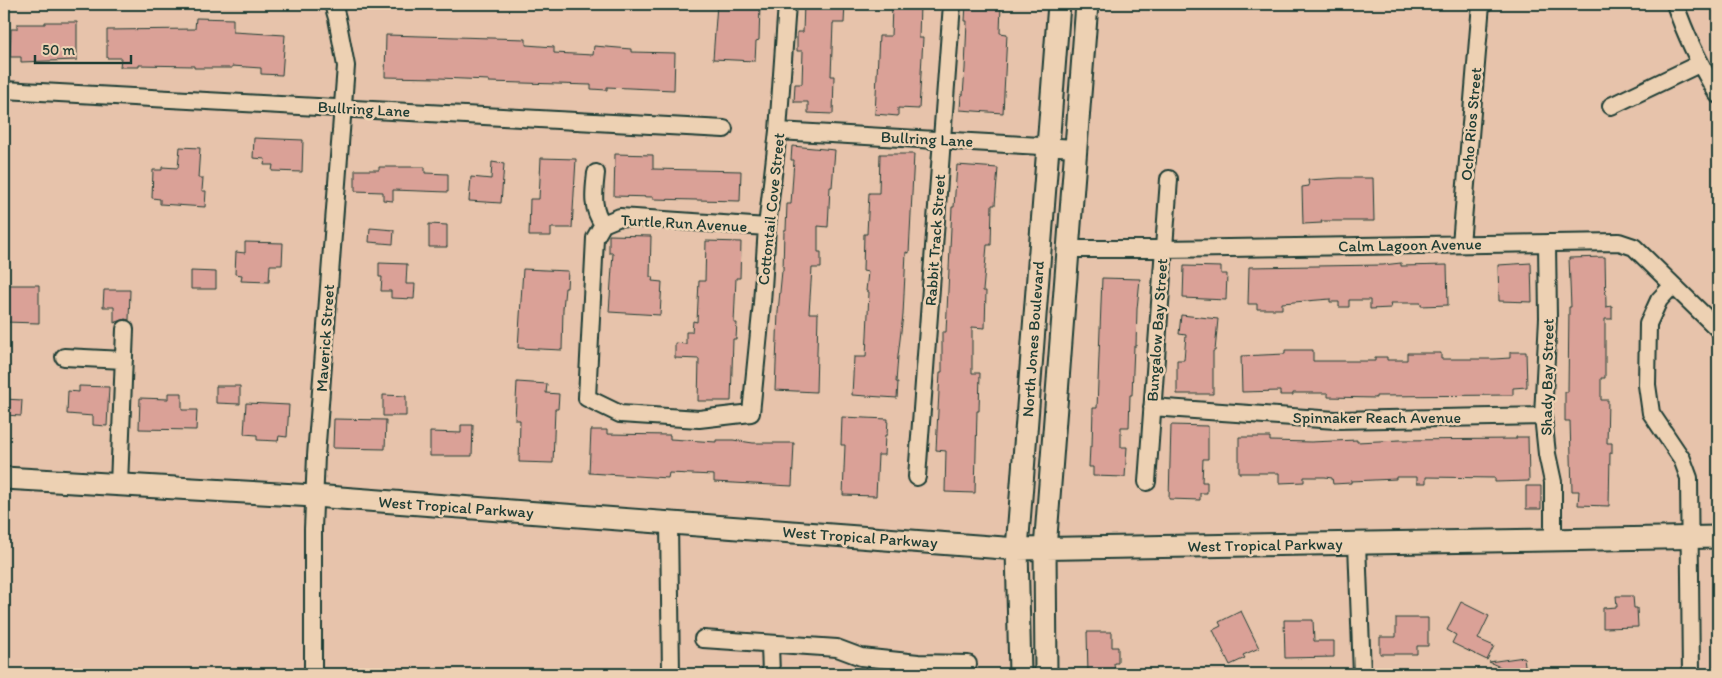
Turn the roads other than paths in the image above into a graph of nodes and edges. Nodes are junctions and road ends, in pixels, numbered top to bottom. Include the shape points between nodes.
1 (333, 4) edge
2 (786, 4) edge
3 (952, 4) edge
4 (1059, 4) edge
5 (1087, 4) edge
6 (1481, 4) edge
7 (1675, 4) edge
8 (1699, 64) junction
9 (4, 90) edge
10 (1718, 95) edge
11 (1611, 106) dead end
12 (342, 108) junction
13 (724, 129) dead end
14 (778, 131) junction
15 (942, 139) junction
16 (1048, 146) junction
17 (1076, 148) junction
18 (596, 173) dead end
19 (1169, 180) dead end
20 (603, 224) junction
21 (767, 227) junction
22 (1547, 243) junction
23 (1462, 244) junction
24 (1067, 249) junction
25 (1162, 249) junction
26 (1672, 286) junction
27 (125, 329) dead end
28 (1718, 329) edge
29 (64, 357) dead end
30 (124, 360) junction
31 (1152, 407) junction
32 (1544, 416) junction
33 (917, 476) dead end
34 (4, 478) edge
35 (1147, 482) dead end
36 (119, 485) junction
37 (314, 496) junction
38 (669, 523) junction
39 (1689, 537) junction
40 (1718, 537) edge
41 (1553, 540) junction
42 (1356, 544) junction
43 (1017, 549) junction
44 (1045, 549) junction
45 (703, 639) dead end
46 (770, 645) junction
47 (968, 664) dead end
48 (918, 669) edge
49 (313, 674) edge
50 (671, 674) edge
51 (771, 674) edge
52 (1020, 674) edge
53 (1046, 674) edge
54 (1362, 674) edge
55 (1691, 674) edge

1 - 12 street, Maverick Street via 346,66
2 - 14 street, Cottontail Cove Street
3 - 15 street, Rabbit Track Street
4 - 16 main road, North Jones Boulevard
5 - 17 main road, North Jones Boulevard
6 - 23 street, Ocho Rios Street
7 - 8 street
8 - 10 street
8 - 11 street
9 - 12 street, Bullring Lane
12 - 13 street, Bullring Lane
12 - 37 street, Maverick Street
14 - 15 street, Bullring Lane
14 - 21 street, Cottontail Cove Street
15 - 16 street, Bullring Lane
15 - 33 street, Rabbit Track Street
16 - 17 street, Bullring Lane
16 - 43 main road, North Jones Boulevard
17 - 24 main road, North Jones Boulevard
18 - 20 street via 594,203
19 - 25 street, Bungalow Bay Street
20 - 21 street, Turtle Run Avenue via 620,217
20 - 21 street, Cottontail Cove Street via 595,238 588,398 620,414 699,419 752,413
22 - 23 street, Calm Lagoon Avenue
22 - 26 street, Calm Lagoon Avenue via 1626,244 1634,247
22 - 32 street, Shady Bay Street
23 - 25 street, Calm Lagoon Avenue
24 - 25 street, Calm Lagoon Avenue
24 - 44 main road, North Jones Boulevard
25 - 31 street, Bungalow Bay Street
26 - 28 street, Calm Lagoon Avenue
26 - 39 street via 1659,300 1648,324 1647,385 1652,413 1682,459 1689,478
27 - 30 street
29 - 30 street
30 - 36 street
31 - 32 street, Spinnaker Reach Avenue via 1335,420
31 - 35 street, Bungalow Bay Street
32 - 41 street, Shady Bay Street via 1553,482
34 - 36 main road, West Tropical Parkway
36 - 37 main road, West Tropical Parkway
37 - 38 main road, West Tropical Parkway
37 - 49 street, Maverick Street
38 - 43 main road, West Tropical Parkway
38 - 50 street
39 - 40 main road, West Tropical Parkway
39 - 41 main road, West Tropical Parkway
39 - 55 street
41 - 42 main road, West Tropical Parkway
42 - 44 main road, West Tropical Parkway
42 - 54 street
43 - 44 main road, West Tropical Parkway
43 - 52 main road, North Jones Boulevard
44 - 53 main road, North Jones Boulevard
45 - 46 street
46 - 48 street via 837,648
46 - 51 street
47 - 48 street

